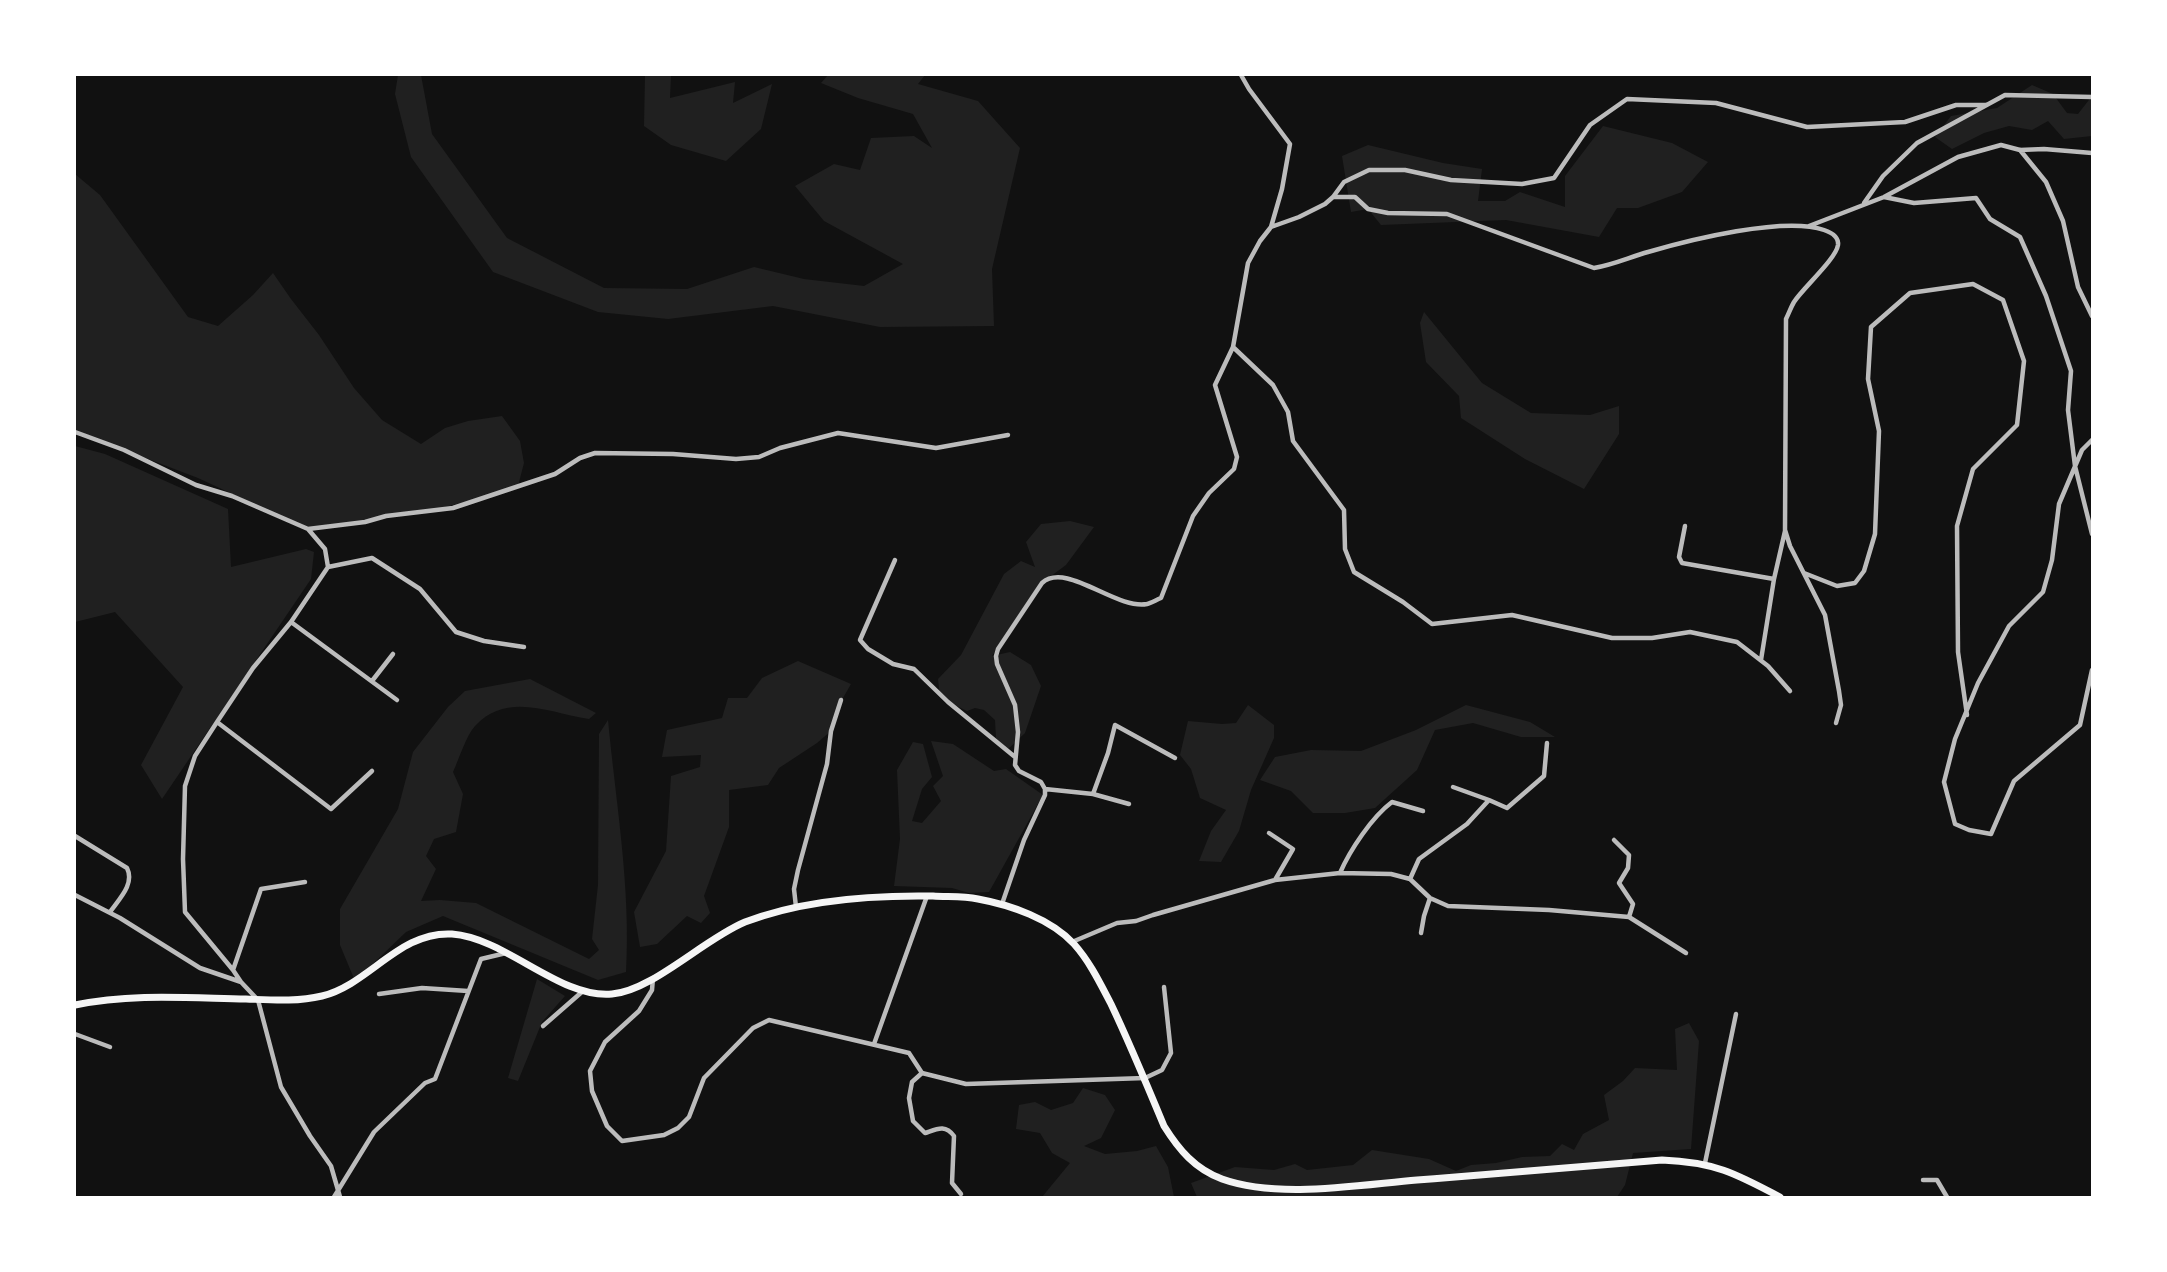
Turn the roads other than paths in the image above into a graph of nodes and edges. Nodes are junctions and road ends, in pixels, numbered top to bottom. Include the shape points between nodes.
1 (1241, 75) edge
2 (2092, 97) edge
3 (1986, 105) junction
4 (2020, 150) junction
5 (2092, 153) edge
6 (1333, 197) junction
7 (1884, 197) junction
8 (1863, 204) junction
9 (1272, 226) junction
10 (1807, 227) junction
11 (2092, 316) edge
12 (1233, 347) junction
13 (75, 432) edge
14 (1008, 435) dead end
15 (2092, 440) edge
16 (2075, 466) junction
17 (1684, 526) dead end
18 (308, 529) junction
19 (1785, 530) junction
20 (2092, 534) edge
21 (895, 560) dead end
22 (328, 567) junction
23 (1804, 573) junction
24 (1774, 579) junction
25 (290, 622) junction
26 (524, 647) dead end
27 (393, 654) dead end
28 (1761, 660) junction
29 (2092, 670) edge
30 (372, 682) junction
31 (1790, 690) dead end
32 (397, 700) dead end
33 (841, 700) dead end
34 (1966, 715) junction
35 (217, 722) junction
36 (1836, 723) dead end
37 (1547, 743) dead end
38 (1015, 757) junction
39 (1175, 758) dead end
40 (372, 771) dead end
41 (1454, 786) dead end
42 (1045, 789) junction
43 (1093, 794) junction
44 (1489, 800) junction
45 (1129, 804) dead end
46 (1422, 811) dead end
47 (1269, 832) dead end
48 (75, 836) edge
49 (1614, 840) dead end
50 (1340, 873) junction
51 (1410, 879) junction
52 (1275, 880) junction
53 (305, 882) dead end
54 (75, 895) edge
55 (927, 896) junction
56 (1430, 898) junction
57 (1002, 904) junction
58 (796, 907) junction
59 (110, 912) junction
60 (1629, 917) junction
61 (1421, 934) dead end
62 (1072, 942) junction
63 (506, 953) junction
64 (1686, 953) dead end
65 (233, 970) junction
66 (653, 978) junction
67 (241, 982) junction
68 (1164, 987) dead end
69 (583, 990) junction
70 (468, 991) junction
71 (379, 994) dead end
72 (258, 1000) junction
73 (75, 1005) edge
74 (1736, 1014) dead end
75 (543, 1026) dead end
76 (75, 1034) edge
77 (874, 1044) junction
78 (110, 1047) dead end
79 (922, 1074) junction
80 (1145, 1078) junction
81 (1705, 1163) junction
82 (1923, 1180) dead end
83 (961, 1194) dead end
84 (337, 1196) edge
85 (1780, 1197) edge
86 (1947, 1197) edge

1 - 9 street via 1290,144
2 - 3 street via 2005,95
3 - 6 street via 1956,106 1905,122 1807,127 1716,103 1627,99 1590,125 1554,178 1522,184 1452,180 1404,170 1369,170 1344,182
3 - 8 street via 1917,143 1883,176
4 - 5 street
4 - 7 street via 2001,145 1958,157
4 - 11 street via 2046,182 2060,213 2078,287
6 - 9 street via 1299,217
6 - 10 street via 1356,197 1368,209 1388,213 1447,214 1594,268 1736,231
7 - 8 street
7 - 16 street via 1914,203 1976,198 1990,219 2020,237 2046,296 2070,371 2068,410
8 - 10 street
9 - 12 street via 1248,263
10 - 19 street via 1831,232 1838,245 1794,302 1786,319
12 - 28 street via 1273,385 1288,412 1293,441 1344,510 1345,549 1354,572 1432,624 1512,614 1612,638 1652,638 1690,632 1737,642
12 - 38 street via 1215,385 1237,457 1234,470 1209,493 1193,516 1161,598 1146,604 1131,603 1061,576 1048,577 998,649 997,664 1015,705 1018,732
13 - 18 street
14 - 18 street via 936,448 838,433 780,448 759,457 736,459 595,453 580,458 555,474 453,508
15 - 16 street via 2082,450
16 - 20 street
16 - 34 street via 2058,504 2052,560 2043,592 2009,626 1978,683
17 - 24 street via 1679,557 1682,563
18 - 22 street via 325,549
19 - 23 street
19 - 24 street
21 - 38 street via 860,640 868,649 893,664 914,669 948,702
22 - 25 street
22 - 26 street via 372,558 420,589 456,632 484,642
23 - 34 street via 1837,586 1855,583 1864,571 1875,534 1879,431 1868,380 1871,327 1910,293 1972,284 2003,300 2024,361 2017,425 1973,469 1957,526 1958,652
23 - 36 street via 1825,615 1840,691 1841,705
24 - 28 street
25 - 30 street
25 - 35 street via 253,668
27 - 30 street
28 - 31 street
29 - 34 street via 2080,725 2014,780 1991,834 1954,824 1944,782 1955,739
30 - 32 street
33 - 58 street via 798,870 794,889
35 - 40 street via 331,809
35 - 65 street via 196,756 185,786 184,912
37 - 44 street via 1544,776 1507,808
38 - 42 street via 1019,772 1041,782
39 - 43 street via 1115,725
41 - 44 street
42 - 43 street
42 - 57 street
43 - 45 street
44 - 51 street via 1466,824 1419,859
46 - 50 street via 1392,802 1380,811
47 - 52 street via 1293,849
48 - 59 street via 120,863 131,875
49 - 60 street via 1629,856 1628,868 1619,883 1633,904
50 - 51 street via 1391,874
50 - 52 street
51 - 56 street
52 - 62 street via 1153,914 1136,922 1117,923
53 - 65 street via 261,889
54 - 59 street
55 - 57 main road via 973,898
55 - 58 main road via 889,896
55 - 77 street
56 - 60 street via 1448,906
56 - 61 street
57 - 62 main road via 1034,917
58 - 66 main road via 770,913 725,931
59 - 67 street via 200,968
60 - 64 street
62 - 80 main road via 1089,963 1103,989
63 - 69 main road
63 - 70 street via 481,959
63 - 72 main road via 469,937 434,935 408,944 355,981 323,996 291,1001
65 - 67 street
66 - 69 main road via 638,987 612,994
66 - 77 street via 652,990 639,1011 605,1042 590,1071 592,1091 607,1126 622,1141 664,1135 678,1128 689,1117 704,1078 753,1028 769,1020
67 - 72 street
68 - 80 street via 1171,1053 1162,1070
69 - 75 street
70 - 71 street via 422,988
70 - 84 street via 435,1079 424,1083 374,1132
72 - 73 main road via 130,998
72 - 84 street via 281,1087 331,1166
74 - 81 street
76 - 78 street
77 - 79 street via 909,1052
79 - 80 street via 966,1084
79 - 83 street via 912,1082 909,1098 913,1121 925,1133 942,1127 949,1129 954,1136 952,1183
80 - 81 main road via 1164,1126 1189,1160 1221,1178 1261,1188 1341,1187 1662,1160
81 - 85 main road via 1745,1178
82 - 86 street via 1937,1180

